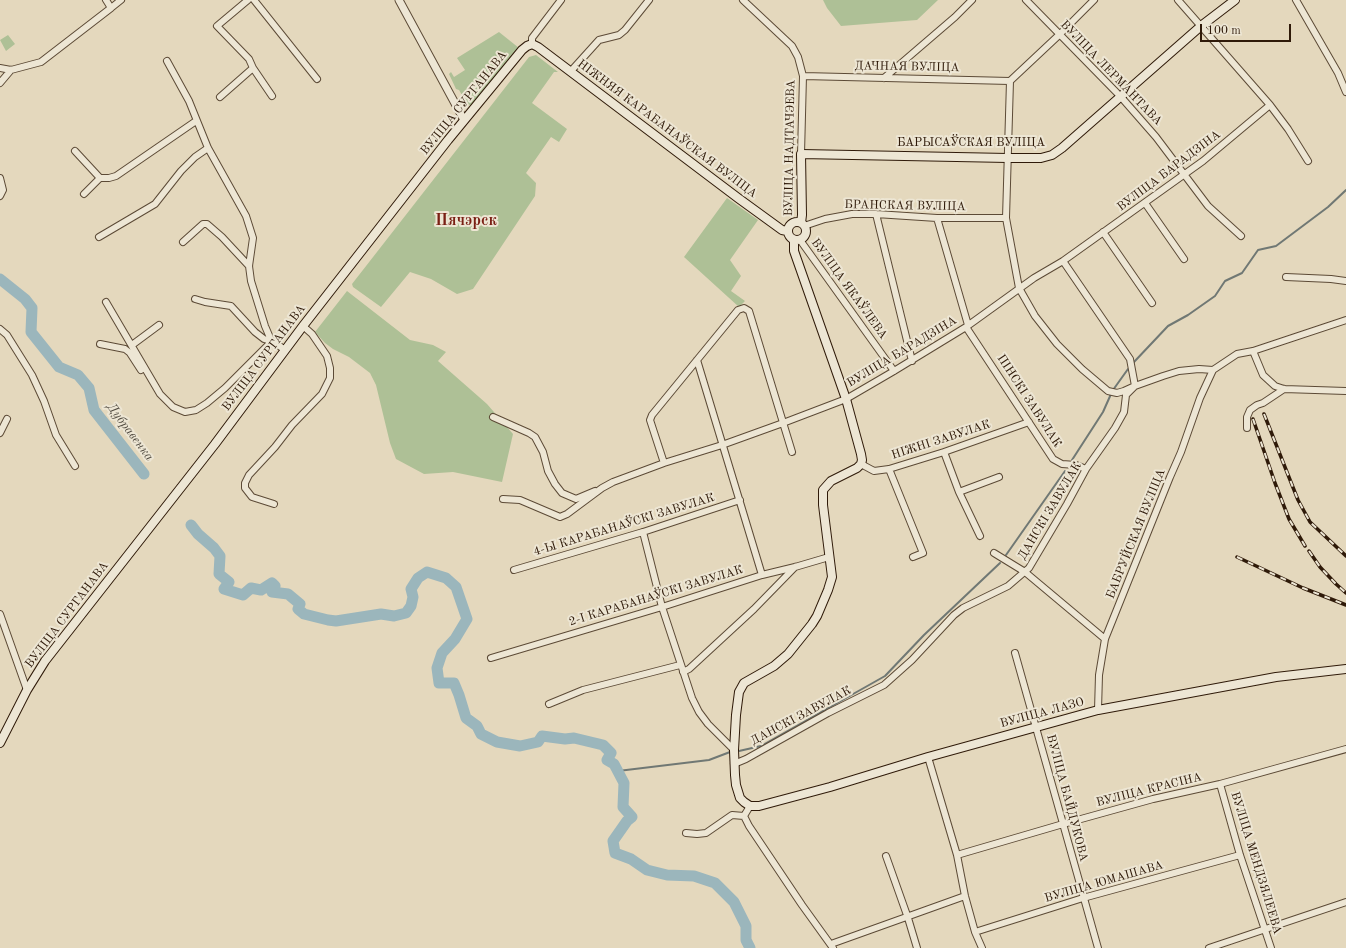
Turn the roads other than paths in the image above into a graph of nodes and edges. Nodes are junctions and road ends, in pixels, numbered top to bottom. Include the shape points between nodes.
1 (106, 0) edge
2 (121, 0) edge
3 (248, 0) edge
4 (254, 0) edge
5 (398, 0) edge
6 (561, 0) edge
7 (649, 0) edge
8 (743, 0) edge
9 (972, 0) edge
10 (1026, 0) edge
11 (1094, 0) edge
12 (1178, 0) edge
13 (1235, 0) edge
14 (1296, 0) edge
15 (110, 8) junction
16 (1201, 26) junction
17 (1059, 35) junction
18 (532, 44) junction
19 (167, 61) dead end
20 (0, 68) edge
21 (253, 68) junction
22 (11, 70) junction
23 (571, 71) junction
24 (803, 76) junction
25 (884, 78) junction
26 (317, 79) dead end
27 (1010, 81) junction
28 (0, 83) edge
29 (1346, 92) edge
30 (272, 96) dead end
31 (220, 97) dead end
32 (1121, 97) junction
33 (1270, 105) junction
34 (464, 120) junction
35 (196, 121) junction
36 (208, 148) junction
37 (74, 151) dead end
38 (800, 154) junction
39 (1008, 158) junction
40 (1308, 161) dead end
41 (1185, 174) junction
42 (0, 178) edge
43 (100, 178) junction
44 (84, 194) dead end
45 (0, 196) edge
46 (1144, 203) junction
47 (876, 214) junction
48 (937, 218) junction
49 (1006, 218) junction
50 (802, 225) junction
51 (787, 231) junction
52 (1103, 232) junction
53 (1241, 236) dead end
54 (99, 237) dead end
55 (797, 240) junction
56 (183, 242) dead end
57 (1184, 258) dead end
58 (1063, 261) junction
59 (249, 266) junction
60 (1286, 277) dead end
61 (1346, 282) edge
62 (1020, 288) junction
63 (195, 299) dead end
64 (106, 302) dead end
65 (1152, 303) dead end
66 (1346, 320) edge
67 (159, 325) dead end
68 (303, 326) junction
69 (967, 326) junction
70 (0, 329) edge
71 (274, 342) junction
72 (100, 344) dead end
73 (132, 345) junction
74 (284, 350) junction
75 (1253, 351) junction
76 (697, 360) junction
77 (912, 360) junction
78 (1213, 370) junction
79 (894, 371) junction
80 (150, 377) junction
81 (1135, 386) junction
82 (1284, 389) junction
83 (1346, 391) edge
84 (846, 398) junction
85 (493, 417) dead end
86 (7, 419) dead end
87 (1029, 422) junction
88 (783, 423) junction
89 (1247, 428) dead end
90 (0, 433) edge
91 (722, 445) junction
92 (792, 452) dead end
93 (944, 452) junction
94 (664, 462) junction
95 (860, 464) junction
96 (75, 466) dead end
97 (889, 469) junction
98 (1086, 469) junction
99 (999, 477) dead end
100 (602, 488) junction
101 (959, 492) junction
102 (503, 500) dead end
103 (740, 500) junction
104 (274, 504) dead end
105 (643, 532) junction
106 (980, 536) dead end
107 (994, 553) dead end
108 (829, 557) junction
109 (912, 557) dead end
110 (795, 567) junction
111 (514, 570) dead end
112 (1025, 572) junction
113 (762, 574) junction
114 (662, 607) junction
115 (0, 614) edge
116 (1105, 639) junction
117 (1015, 653) dead end
118 (491, 658) dead end
119 (680, 665) junction
120 (1346, 669) edge
121 (683, 672) junction
122 (27, 690) junction
123 (549, 704) dead end
124 (1098, 710) junction
125 (1036, 727) junction
126 (0, 743) edge
127 (1346, 749) edge
128 (734, 750) junction
129 (928, 757) junction
130 (734, 764) junction
131 (1220, 784) junction
132 (750, 806) junction
133 (744, 816) junction
134 (1063, 824) junction
135 (686, 833) dead end
136 (957, 855) junction
137 (1240, 855) junction
138 (886, 856) dead end
139 (965, 896) junction
140 (1083, 898) junction
141 (1346, 902) edge
142 (908, 918) junction
143 (1265, 929) junction
144 (975, 932) junction
145 (832, 946) edge
146 (917, 948) edge
147 (982, 948) edge
148 (1098, 948) edge
149 (1209, 948) edge
150 (1271, 948) edge

1 - 15 street
2 - 15 street
3 - 21 street via 217,26 249,59
4 - 26 street
5 - 34 street
6 - 18 street, ВУЛІЦА СУРГАНАВА via 532,38
7 - 23 street via 625,30 619,35 599,40
8 - 24 street, ВУЛІЦА НАДТАЧЭЕВА via 792,46
9 - 25 street
10 - 17 street, ВУЛІЦА ЛЕРМАНТАВА
11 - 17 street
12 - 16 street
13 - 16 main road, БАРЫСАЎСКАЯ ВУЛІЦА
14 - 29 street via 1338,73
15 - 22 street via 41,62
16 - 32 main road, БАРЫСАЎСКАЯ ВУЛІЦА
16 - 33 street
17 - 27 street
17 - 32 street, ВУЛІЦА ЛЕРМАНТАВА
18 - 23 main road, НІЖНЯЯ КАРАБАНАЎСКАЯ ВУЛІЦА
18 - 34 main road, ВУЛІЦА СУРГАНАВА via 522,50
19 - 35 street via 189,101
20 - 22 street
21 - 30 street
21 - 31 street
22 - 28 street
23 - 51 main road, НІЖНЯЯ КАРАБАНАЎСКАЯ ВУЛІЦА via 738,198
24 - 25 street, ДАЧНАЯ ВУЛІЦА
24 - 38 street, ВУЛІЦА НАДТАЧЭЕВА
25 - 27 street, ДАЧНАЯ ВУЛІЦА
27 - 39 street
32 - 39 main road, БАРЫСАЎСКАЯ ВУЛІЦА via 1052,155 1041,158
32 - 41 street, ВУЛІЦА ЛЕРМАНТАВА
33 - 40 street
33 - 41 street, ВУЛІЦА БАРАДЗІНА
34 - 68 main road, ВУЛІЦА СУРГАНАВА
35 - 36 street
35 - 43 street via 123,172 109,178
36 - 54 street via 180,171 155,204
36 - 59 street via 246,216 253,238
37 - 43 street
38 - 39 main road, БАРЫСАЎСКАЯ ВУЛІЦА
38 - 50 main road, ВУЛІЦА НАДТАЧЭЕВА
39 - 49 street
41 - 46 street, ВУЛІЦА БАРАДЗІНА
41 - 53 street, ВУЛІЦА ЛЕРМАНТАВА via 1208,206
42 - 45 street via 3,190
43 - 44 street
46 - 52 street, ВУЛІЦА БАРАДЗІНА
46 - 57 street
47 - 48 street, БРАНСКАЯ ВУЛІЦА
47 - 50 street, БРАНСКАЯ ВУЛІЦА via 852,214
47 - 77 street
48 - 49 street, БРАНСКАЯ ВУЛІЦА
48 - 69 street, ПІНСКІ ЗАВУЛАК
49 - 62 street
50 - 51 main road via 792,223
50 - 55 main road via 805,234
51 - 55 main road via 790,238
52 - 58 street, ВУЛІЦА БАРАДЗІНА
52 - 65 street
55 - 79 street, ВУЛІЦА ЯКАЎЛЕВА
55 - 84 main road via 794,251
56 - 59 street via 203,224 207,224
58 - 62 street, ВУЛІЦА БАРАДЗІНА
58 - 81 street via 1130,359
59 - 71 street via 265,326
60 - 61 street
62 - 69 street, ВУЛІЦА БАРАДЗІНА
62 - 81 street via 1036,316 1057,344 1096,382 1108,391 1117,393
63 - 71 street via 231,306 255,332 264,339
64 - 73 street, ВУЛІЦА СУРГАНАВА
66 - 75 street
67 - 73 street
68 - 74 main road, ВУЛІЦА СУРГАНАВА
68 - 104 street via 312,334 327,356 330,378 322,394 292,425 245,483 245,488 252,497
69 - 77 street, ВУЛІЦА БАРАДЗІНА
69 - 87 street, ПІНСКІ ЗАВУЛАК
70 - 96 street via 7,335 32,375 56,435
71 - 74 street
71 - 80 street, ВУЛІЦА СУРГАНАВА via 225,388 196,410 185,412 173,407
72 - 80 street via 130,353 143,373
73 - 80 street, ВУЛІЦА СУРГАНАВА
74 - 122 main road, ВУЛІЦА СУРГАНАВА via 215,444 45,661
75 - 78 street via 1237,354
75 - 82 street via 1262,375 1275,386
76 - 88 street via 738,310 744,308 749,312
76 - 91 street
76 - 94 street via 650,420
77 - 79 street, ВУЛІЦА БАРАДЗІНА
78 - 81 street via 1179,371
78 - 116 street, БАБРУЙСКАЯ ВУЛІЦА
79 - 84 street, ВУЛІЦА БАРАДЗІНА
81 - 98 street, ДАНСКІ ЗАВУЛАК via 1126,395 1124,412 1115,428
82 - 83 street
82 - 89 street via 1250,410
84 - 88 street, ВУЛІЦА БАРАДЗІНА
84 - 95 main road via 861,454
85 - 100 street via 535,437 543,452 548,471 562,493 576,499
86 - 90 street
87 - 93 street, НІЖНІ ЗАВУЛАК
87 - 98 street, ПІНСКІ ЗАВУЛАК via 1053,459 1062,464
88 - 91 street, ВУЛІЦА БАРАДЗІНА
88 - 92 street
91 - 94 street, ВУЛІЦА БАРАДЗІНА
91 - 103 street
93 - 97 street, НІЖНІ ЗАВУЛАК
93 - 101 street
94 - 100 street, ВУЛІЦА БАРАДЗІНА
95 - 97 street, НІЖНІ ЗАВУЛАК via 874,471
95 - 108 main road via 831,481 824,490 823,505
97 - 109 street via 923,553
98 - 112 street, ДАНСКІ ЗАВУЛАК
99 - 101 street
100 - 102 street, ВУЛІЦА БАРАДЗІНА via 560,517 520,500
101 - 106 street
103 - 105 street, 4-Ы КАРАБАНАЎСКІ ЗАВУЛАК
103 - 113 street
105 - 111 street, 4-Ы КАРАБАНАЎСКІ ЗАВУЛАК
105 - 114 street
107 - 112 street
108 - 110 street, 2-І КАРАБАНАЎСКІ ЗАВУЛАК
108 - 128 main road via 832,577 812,624 788,654 774,666 744,683 739,692
110 - 113 street, 2-І КАРАБАНАЎСКІ ЗАВУЛАК
110 - 121 street via 748,614
112 - 116 street
112 - 130 street, ДАНСКІ ЗАВУЛАК via 1008,586 954,615 912,660 884,685
113 - 114 street, 2-І КАРАБАНАЎСКІ ЗАВУЛАК
114 - 118 street, 2-І КАРАБАНАЎСКІ ЗАВУЛАК
114 - 119 street
115 - 122 street
116 - 124 street, БАБРУЙСКАЯ ВУЛІЦА via 1099,675
117 - 125 street, ВУЛІЦА БАЙДУКОВА
119 - 121 street
119 - 123 street via 583,690
120 - 124 main road, ВУЛІЦА ЛАЗО via 1276,678
121 - 128 street via 699,712
122 - 126 main road, ВУЛІЦА СУРГАНАВА
124 - 125 main road, ВУЛІЦА ЛАЗО
125 - 129 main road, ВУЛІЦА ЛАЗО
125 - 134 street, ВУЛІЦА БАЙДУКОВА
127 - 131 street, ВУЛІЦА КРАСІНА
128 - 130 main road
129 - 132 main road, ВУЛІЦА ЛАЗО via 830,787 759,806
129 - 136 street
130 - 132 main road via 740,798
131 - 134 street, ВУЛІЦА КРАСІНА via 1153,799
131 - 137 street, ВУЛІЦА МЕНДЗЯЛЕЕВА
132 - 133 street
133 - 135 street via 732,815 706,833
133 - 145 street
134 - 136 street, ВУЛІЦА КРАСІНА
134 - 140 street, ВУЛІЦА БАЙДУКОВА
136 - 139 street
137 - 140 street, ВУЛІЦА ЮМАШАВА
137 - 143 street, ВУЛІЦА МЕНДЗЯЛЕЕВА
138 - 142 street
139 - 142 street
139 - 144 street
140 - 144 street, ВУЛІЦА ЮМАШАВА
140 - 148 street, ВУЛІЦА БАЙДУКОВА
141 - 143 street
142 - 145 street
142 - 146 street
143 - 149 street
143 - 150 street, ВУЛІЦА МЕНДЗЯЛЕЕВА
144 - 147 street

